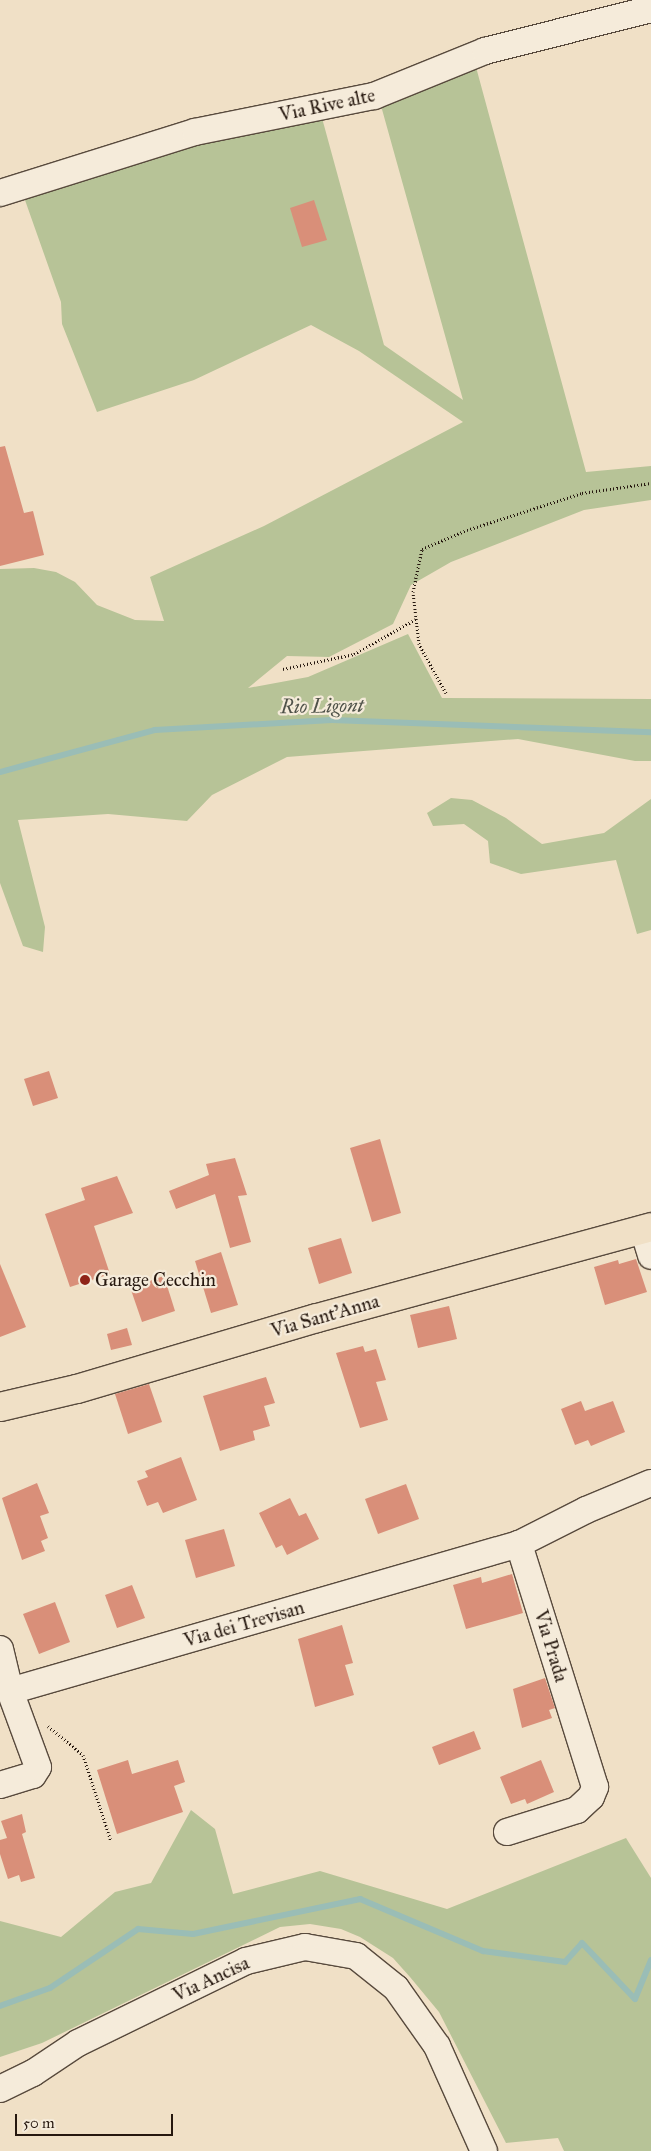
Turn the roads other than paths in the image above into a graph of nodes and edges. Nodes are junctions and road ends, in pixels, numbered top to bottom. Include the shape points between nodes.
1 (651, 9) edge
2 (0, 193) edge
3 (647, 1228) edge
4 (651, 1256) edge
5 (0, 1407) edge
6 (651, 1483) edge
7 (519, 1544) junction
8 (0, 1650) edge
9 (8, 1690) edge
10 (0, 1785) edge
11 (507, 1832) dead end
12 (0, 2089) edge
13 (484, 2151) edge

1 - 2 street, Via Rive alte via 485,51 374,96 195,132
3 - 4 street
3 - 5 main road, Via Sant'Anna
6 - 7 street via 586,1510
7 - 9 street, Via dei Trevisan
7 - 11 street, Via Prada via 595,1787 591,1797 578,1810
8 - 9 street
9 - 10 street via 38,1767 34,1775
12 - 13 street, Via Ancisa via 33,2073 78,2043 246,1961 305,1947 356,1956 396,1988 437,2046

